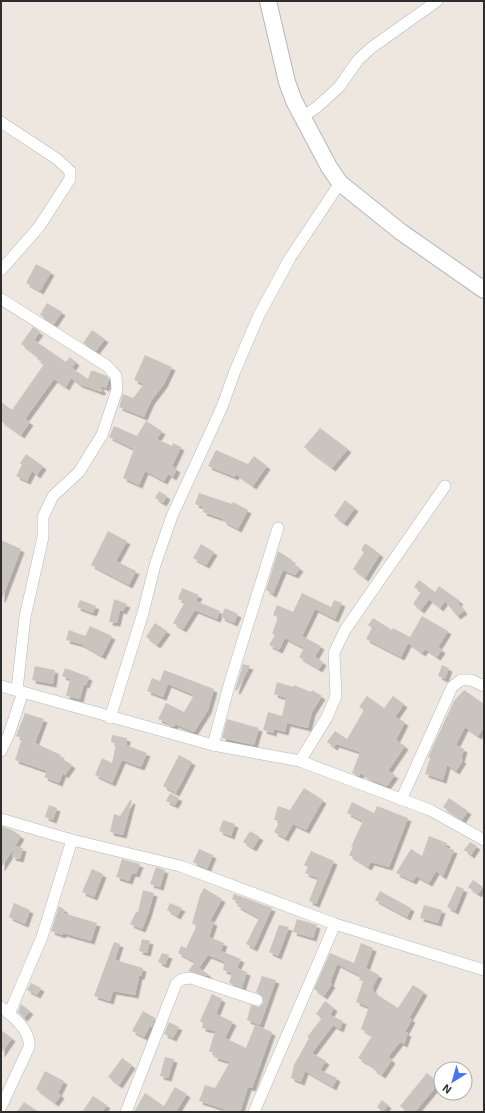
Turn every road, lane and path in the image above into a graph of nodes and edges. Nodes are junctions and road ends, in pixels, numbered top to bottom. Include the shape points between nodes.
1 (268, 1) edge
2 (437, 1) edge
3 (301, 118) junction
4 (1, 122) edge
5 (340, 183) junction
6 (1, 270) edge
7 (484, 290) edge
8 (1, 299) edge
9 (445, 486) dead end
10 (278, 528) dead end
11 (1, 686) edge
12 (484, 686) edge
13 (20, 691) junction
14 (110, 718) junction
15 (213, 745) junction
16 (1, 751) edge
17 (300, 761) junction
18 (401, 800) junction
19 (1, 819) edge
20 (72, 840) junction
21 (484, 840) edge
22 (335, 924) junction
23 (484, 970) edge
24 (257, 1000) dead end
25 (5, 1010) edge
26 (1, 1107) edge
27 (126, 1112) edge
28 (254, 1112) edge

1 - 3 street via 287,82
2 - 3 street via 371,48 358,60 339,87 317,108
3 - 5 street
4 - 6 street via 57,159 70,171 70,179 39,227
5 - 7 street via 401,232
5 - 14 street via 290,258 259,315 222,407 172,516
8 - 13 street via 107,366 116,376 117,390 102,435 79,472 53,496 44,517 43,537 25,617
9 - 17 street via 345,630 334,653 336,696 327,717
10 - 15 street
11 - 13 street
12 - 18 street via 471,680 461,680 452,688
13 - 14 street
13 - 16 street via 9,734
14 - 15 street
15 - 17 street
17 - 18 street
18 - 21 street via 430,810
19 - 20 street
20 - 22 street via 180,866
20 - 25 street via 42,937
22 - 23 street
22 - 28 street
24 - 27 street via 191,978 182,979 176,984
25 - 26 street via 27,1033 30,1040

